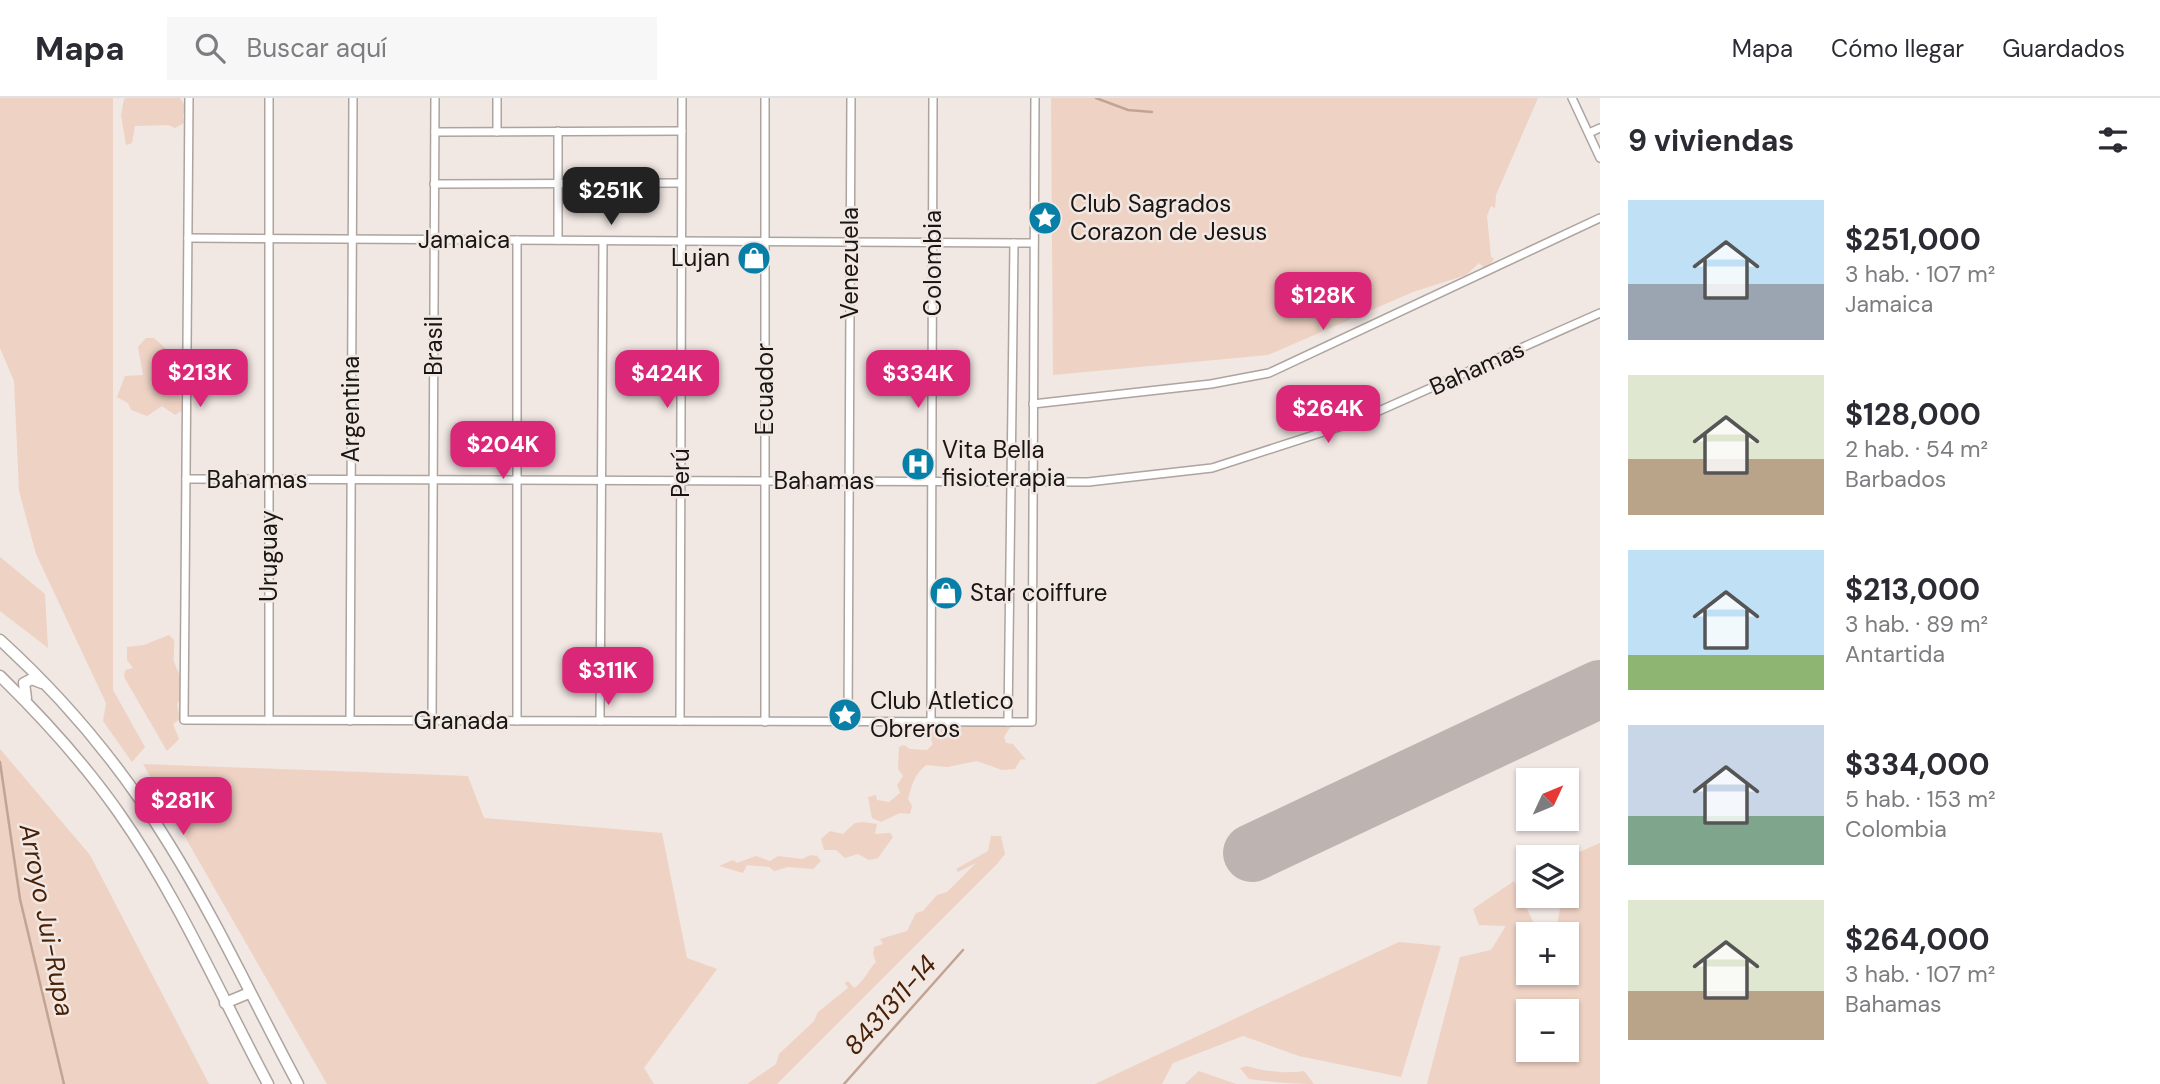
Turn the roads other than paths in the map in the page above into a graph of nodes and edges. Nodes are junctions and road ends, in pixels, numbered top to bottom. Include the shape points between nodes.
1 (189, 98) edge
2 (269, 98) edge
3 (353, 98) edge
4 (435, 98) edge
5 (497, 98) edge
6 (682, 98) edge
7 (765, 98) edge
8 (851, 98) edge
9 (933, 98) edge
10 (1035, 98) edge
11 (1572, 98) edge
12 (1600, 128) edge
13 (558, 131) junction
14 (681, 131) junction
15 (435, 132) junction
16 (497, 132) junction
17 (1589, 133) junction
18 (1600, 158) edge
19 (681, 183) junction
20 (435, 184) junction
21 (558, 184) junction
22 (1600, 218) edge
23 (188, 238) junction
24 (269, 239) junction
25 (352, 239) junction
26 (434, 240) junction
27 (517, 240) junction
28 (558, 240) junction
29 (603, 241) junction
30 (681, 241) junction
31 (765, 242) junction
32 (850, 242) junction
33 (933, 243) junction
34 (1014, 243) junction
35 (1034, 243) junction
36 (1600, 313) edge
37 (1033, 404) junction
38 (186, 480) junction
39 (269, 480) junction
40 (351, 480) junction
41 (433, 480) junction
42 (517, 480) junction
43 (601, 481) junction
44 (681, 481) junction
45 (765, 481) junction
46 (849, 481) junction
47 (932, 482) junction
48 (1011, 482) junction
49 (1033, 482) junction
50 (0, 640) edge
51 (0, 676) edge
52 (49, 687) junction
53 (29, 705) junction
54 (269, 720) junction
55 (349, 720) junction
56 (432, 721) junction
57 (517, 721) junction
58 (600, 721) junction
59 (680, 721) junction
60 (765, 722) junction
61 (848, 722) junction
62 (931, 722) junction
63 (1008, 722) junction
64 (249, 993) junction
65 (225, 1003) junction
66 (268, 1084) edge
67 (298, 1084) edge

1 - 23 street
2 - 24 street, Uruguay
3 - 25 street, Argentina
4 - 15 street, Brasil
5 - 16 street
6 - 14 street, Perú
7 - 31 street, Ecuador
8 - 32 street, Venezuela
9 - 33 street, Colombia
10 - 35 street
11 - 17 street
12 - 17 street
13 - 14 street
13 - 16 street
13 - 21 street
14 - 19 street, Perú
15 - 16 street
15 - 20 street, Brasil
17 - 18 street
19 - 21 street
19 - 30 street, Perú
20 - 21 street
20 - 26 street, Brasil
21 - 28 street
22 - 37 street via 1269,373
23 - 24 street, Jamaica
23 - 38 street
24 - 25 street, Jamaica
24 - 39 street, Uruguay
25 - 26 street, Jamaica
25 - 40 street, Argentina
26 - 27 street, Jamaica
26 - 41 street, Brasil
27 - 28 street, Jamaica
27 - 42 street
28 - 29 street, Jamaica
29 - 30 street, Jamaica
29 - 43 street
30 - 31 street, Jamaica
30 - 44 street, Perú
31 - 32 street, Jamaica
31 - 45 street, Ecuador
32 - 33 street, Jamaica
32 - 46 street, Venezuela
33 - 34 street, Jamaica
33 - 47 street, Colombia
34 - 35 street, Jamaica
34 - 48 street
35 - 37 street
36 - 49 street, Bahamas via 1354,422 1212,468 1088,482
37 - 49 street
38 - 39 street, Bahamas
38 - 54 street, Granada via 184,720
39 - 40 street, Bahamas
39 - 54 street, Uruguay
40 - 41 street, Bahamas
40 - 55 street, Argentina
41 - 42 street, Bahamas
41 - 56 street, Brasil
42 - 43 street, Bahamas
42 - 57 street
43 - 44 street, Bahamas
43 - 58 street
44 - 45 street, Bahamas
44 - 59 street, Perú
45 - 46 street, Bahamas
45 - 60 street, Ecuador
46 - 47 street, Bahamas
46 - 61 street, Venezuela
47 - 48 street, Bahamas
47 - 62 street, Colombia
48 - 49 street, Bahamas
48 - 63 street
49 - 63 street, Granada via 1032,722
50 - 52 street
51 - 53 street
52 - 53 street via 33,679 24,682
52 - 64 street via 146,809 205,905
53 - 65 street via 119,813 158,874
54 - 55 street, Granada
55 - 56 street, Granada
56 - 57 street, Granada
57 - 58 street, Granada
58 - 59 street, Granada
59 - 60 street, Granada
60 - 61 street, Granada
61 - 62 street, Granada
62 - 63 street, Granada
64 - 65 street
64 - 67 street
65 - 66 street

